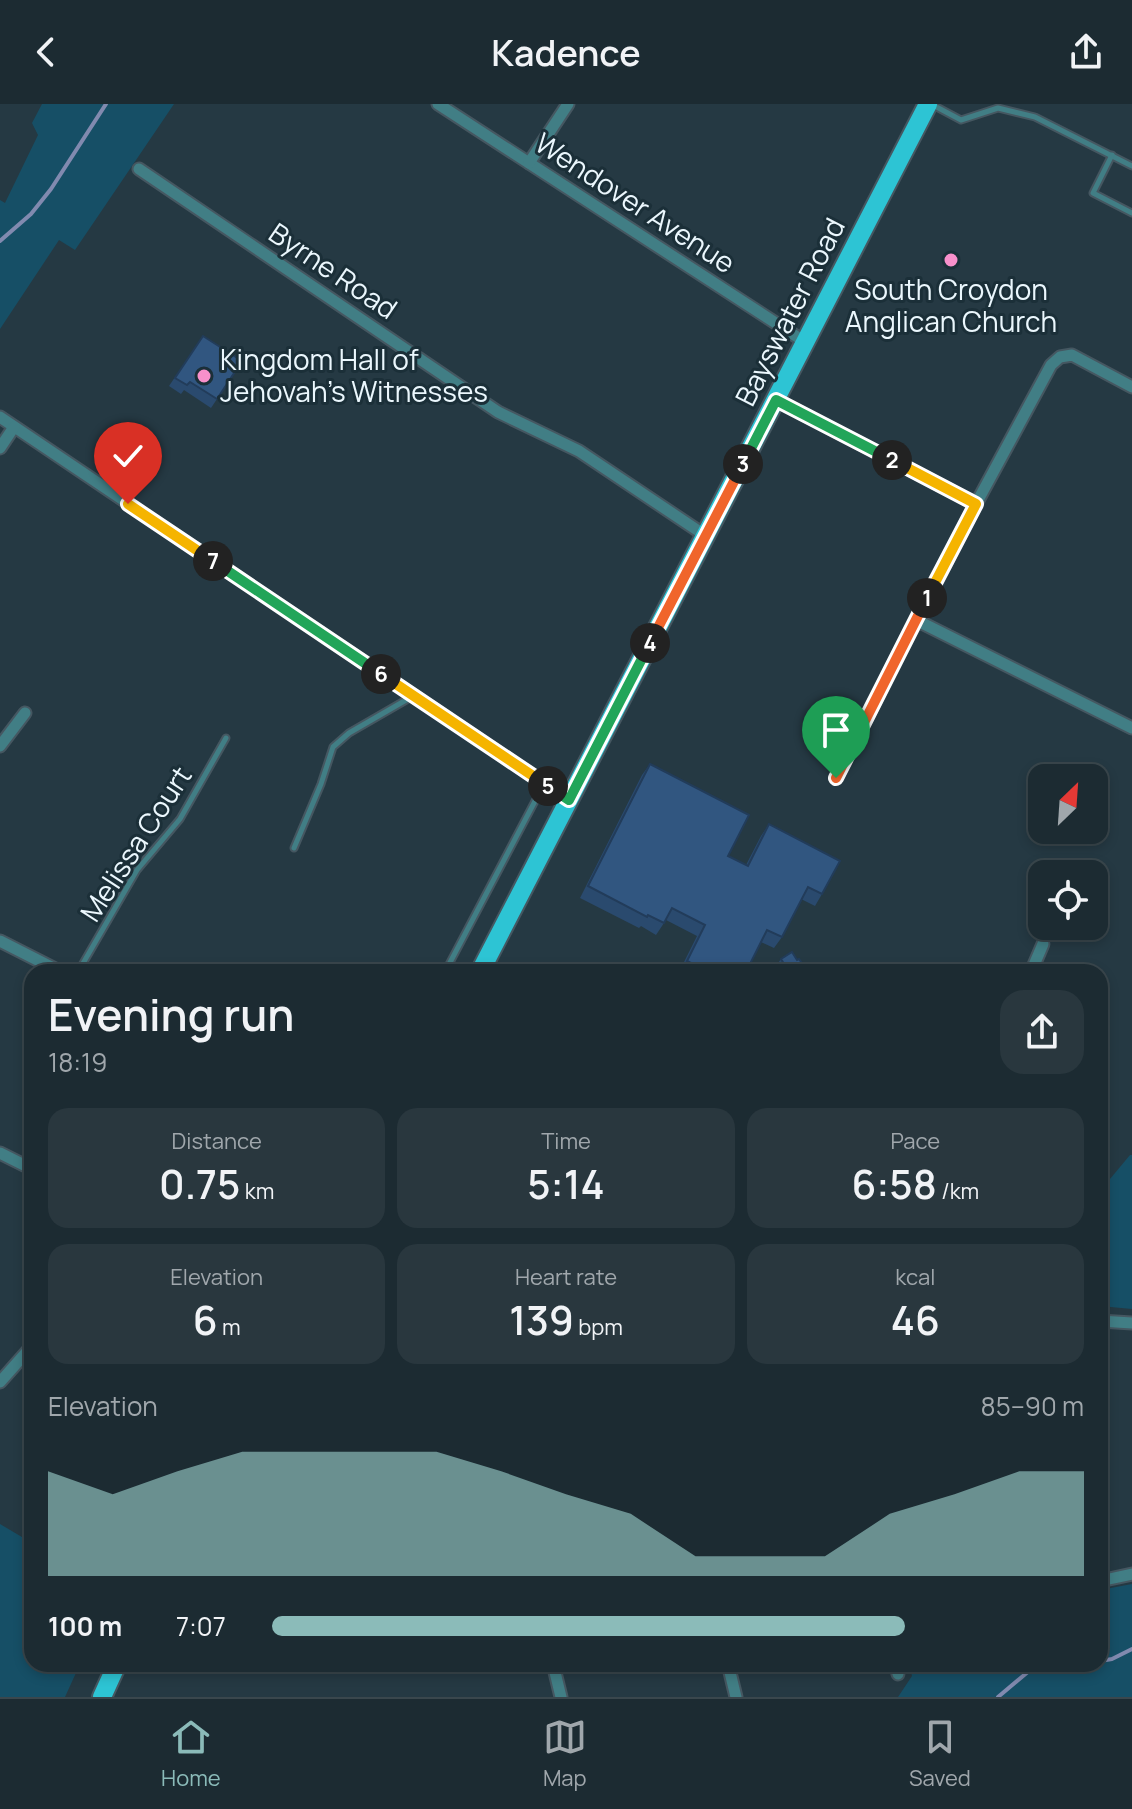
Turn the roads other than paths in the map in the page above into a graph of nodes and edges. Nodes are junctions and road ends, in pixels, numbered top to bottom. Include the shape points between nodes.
1 (438, 104) edge
2 (568, 104) edge
3 (930, 104) edge
4 (1112, 155) junction
5 (529, 163) junction
6 (1132, 166) edge
7 (139, 169) dead end
8 (1132, 213) edge
9 (805, 342) junction
10 (1132, 387) edge
11 (776, 400) junction
12 (0, 417) edge
13 (14, 427) junction
14 (0, 448) edge
15 (976, 504) junction
16 (706, 536) junction
17 (916, 620) junction
18 (413, 696) junction
19 (25, 713) dead end
20 (1132, 728) edge
21 (226, 738) dead end
22 (0, 746) edge
23 (836, 778) dead end
24 (544, 783) junction
25 (569, 800) junction
26 (294, 848) dead end
27 (0, 941) edge
28 (1043, 944) dead end
29 (45, 964) edge
30 (83, 964) edge
31 (449, 964) edge
32 (484, 964) edge
33 (1034, 964) edge
34 (0, 1153) edge
35 (24, 1165) edge
36 (1108, 1322) edge
37 (1132, 1323) edge
38 (24, 1355) edge
39 (0, 1382) edge
40 (1132, 1574) edge
41 (1108, 1579) edge
42 (113, 1672) edge
43 (555, 1672) edge
44 (730, 1672) edge
45 (102, 1697) edge
46 (561, 1697) edge
47 (736, 1697) edge

1 - 5 street, Wendover Avenue
2 - 5 street
3 - 4 lane via 961,120 998,108 1035,117
3 - 9 main road, Bayswater Road
4 - 6 lane
4 - 8 lane via 1093,193
5 - 9 street, Wendover Avenue
7 - 16 street, Byrne Road via 498,412 579,451
9 - 11 main road, Bayswater Road
10 - 15 street via 1072,355 1060,357
11 - 15 street
11 - 16 main road, Bayswater Road
12 - 13 street
13 - 14 street
13 - 18 street
15 - 17 street
16 - 25 main road, Bayswater Road
17 - 20 street
17 - 23 street
18 - 24 street
18 - 26 lane via 333,747
19 - 22 street
21 - 30 lane, Melissa Court via 180,819 137,870
24 - 25 street
24 - 31 lane
25 - 32 main road, Bayswater Road
27 - 29 street
28 - 33 street
34 - 35 street
36 - 37 street
38 - 39 street
40 - 41 street
42 - 45 main road
43 - 46 street
44 - 47 street

